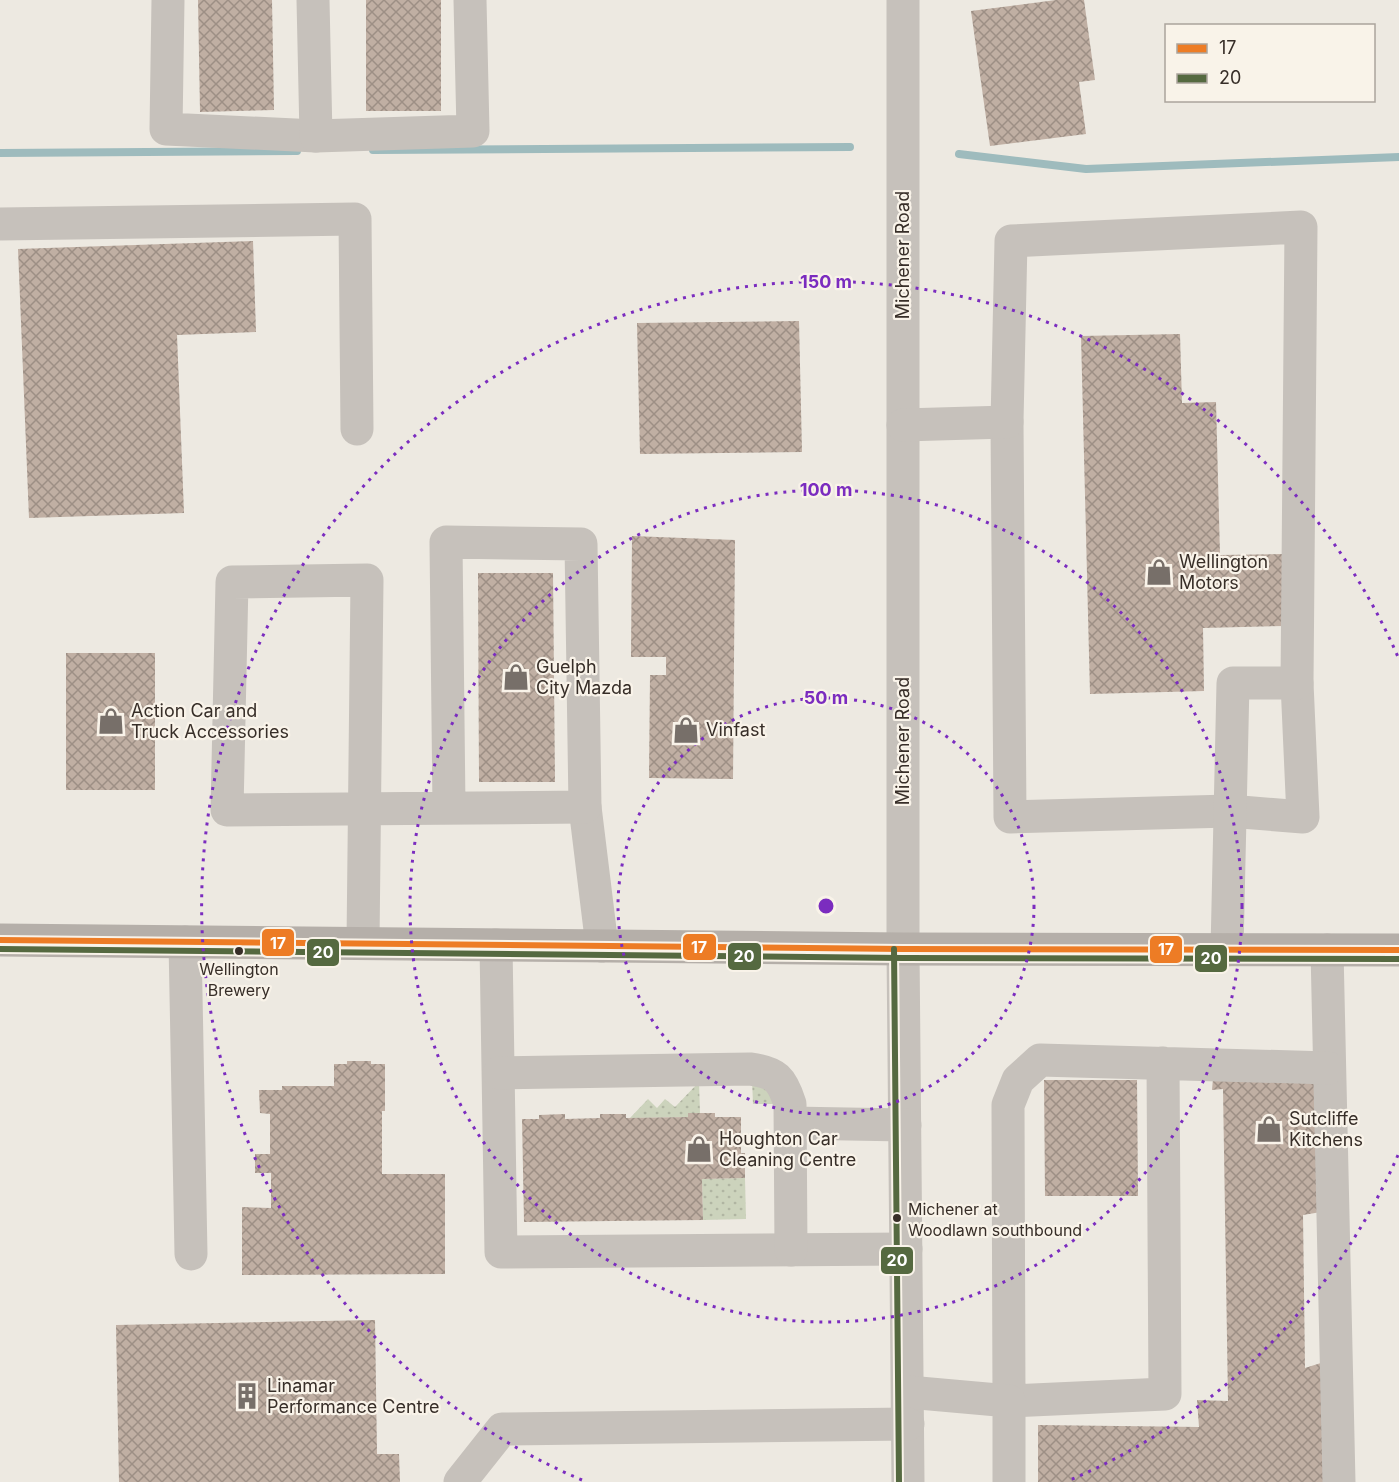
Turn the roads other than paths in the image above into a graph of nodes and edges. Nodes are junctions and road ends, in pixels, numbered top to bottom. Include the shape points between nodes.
1 (168, 0) edge
2 (313, 0) edge
3 (470, 0) edge
4 (903, 0) edge
5 (316, 136) junction
6 (0, 224) edge
7 (1007, 422) junction
8 (903, 425) junction
9 (357, 429) dead end
10 (1297, 683) junction
11 (585, 807) junction
12 (449, 808) junction
13 (364, 809) junction
14 (1229, 811) junction
15 (0, 940) edge
16 (185, 942) junction
17 (363, 943) junction
18 (496, 945) junction
19 (602, 946) junction
20 (903, 949) junction
21 (1227, 950) junction
22 (1327, 950) junction
23 (1399, 950) edge
24 (1163, 1063) junction
25 (1329, 1068) junction
26 (499, 1073) junction
27 (791, 1123) junction
28 (905, 1125) junction
29 (791, 1250) junction
30 (906, 1250) junction
31 (191, 1254) dead end
32 (1009, 1401) junction
33 (908, 1408) junction
34 (460, 1482) edge
35 (908, 1482) edge
36 (1009, 1482) edge
37 (1339, 1482) edge

1 - 5 street via 166,129
2 - 5 street
3 - 5 street via 473,131
4 - 8 street, Michener Road
6 - 9 street via 355,219
7 - 8 street
7 - 10 street via 1011,241 1301,227
7 - 14 street via 1010,817
8 - 20 street, Michener Road
10 - 14 street via 1233,683
10 - 14 street via 1303,817
11 - 12 street
11 - 12 street via 581,544 446,542
11 - 19 street
12 - 13 street
13 - 13 street via 367,580 232,582 227,810
13 - 17 street
14 - 21 street
15 - 16 main road
16 - 17 main road
16 - 31 street
17 - 18 main road
18 - 19 main road
18 - 26 street
19 - 20 main road
20 - 21 main road
20 - 28 street, Michener Road
21 - 22 main road
22 - 23 main road
22 - 25 street
24 - 25 street
24 - 32 street via 1040,1060 1018,1080 1008,1105
24 - 32 street via 1165,1394
25 - 37 street
26 - 27 street via 765,1071 778,1078 786,1090
26 - 29 street via 501,1252
27 - 28 street
27 - 29 street
28 - 30 street, Michener Road
29 - 30 street
30 - 33 street, Michener Road
32 - 33 street
32 - 36 street
33 - 34 street via 502,1429
33 - 35 street, Michener Road

